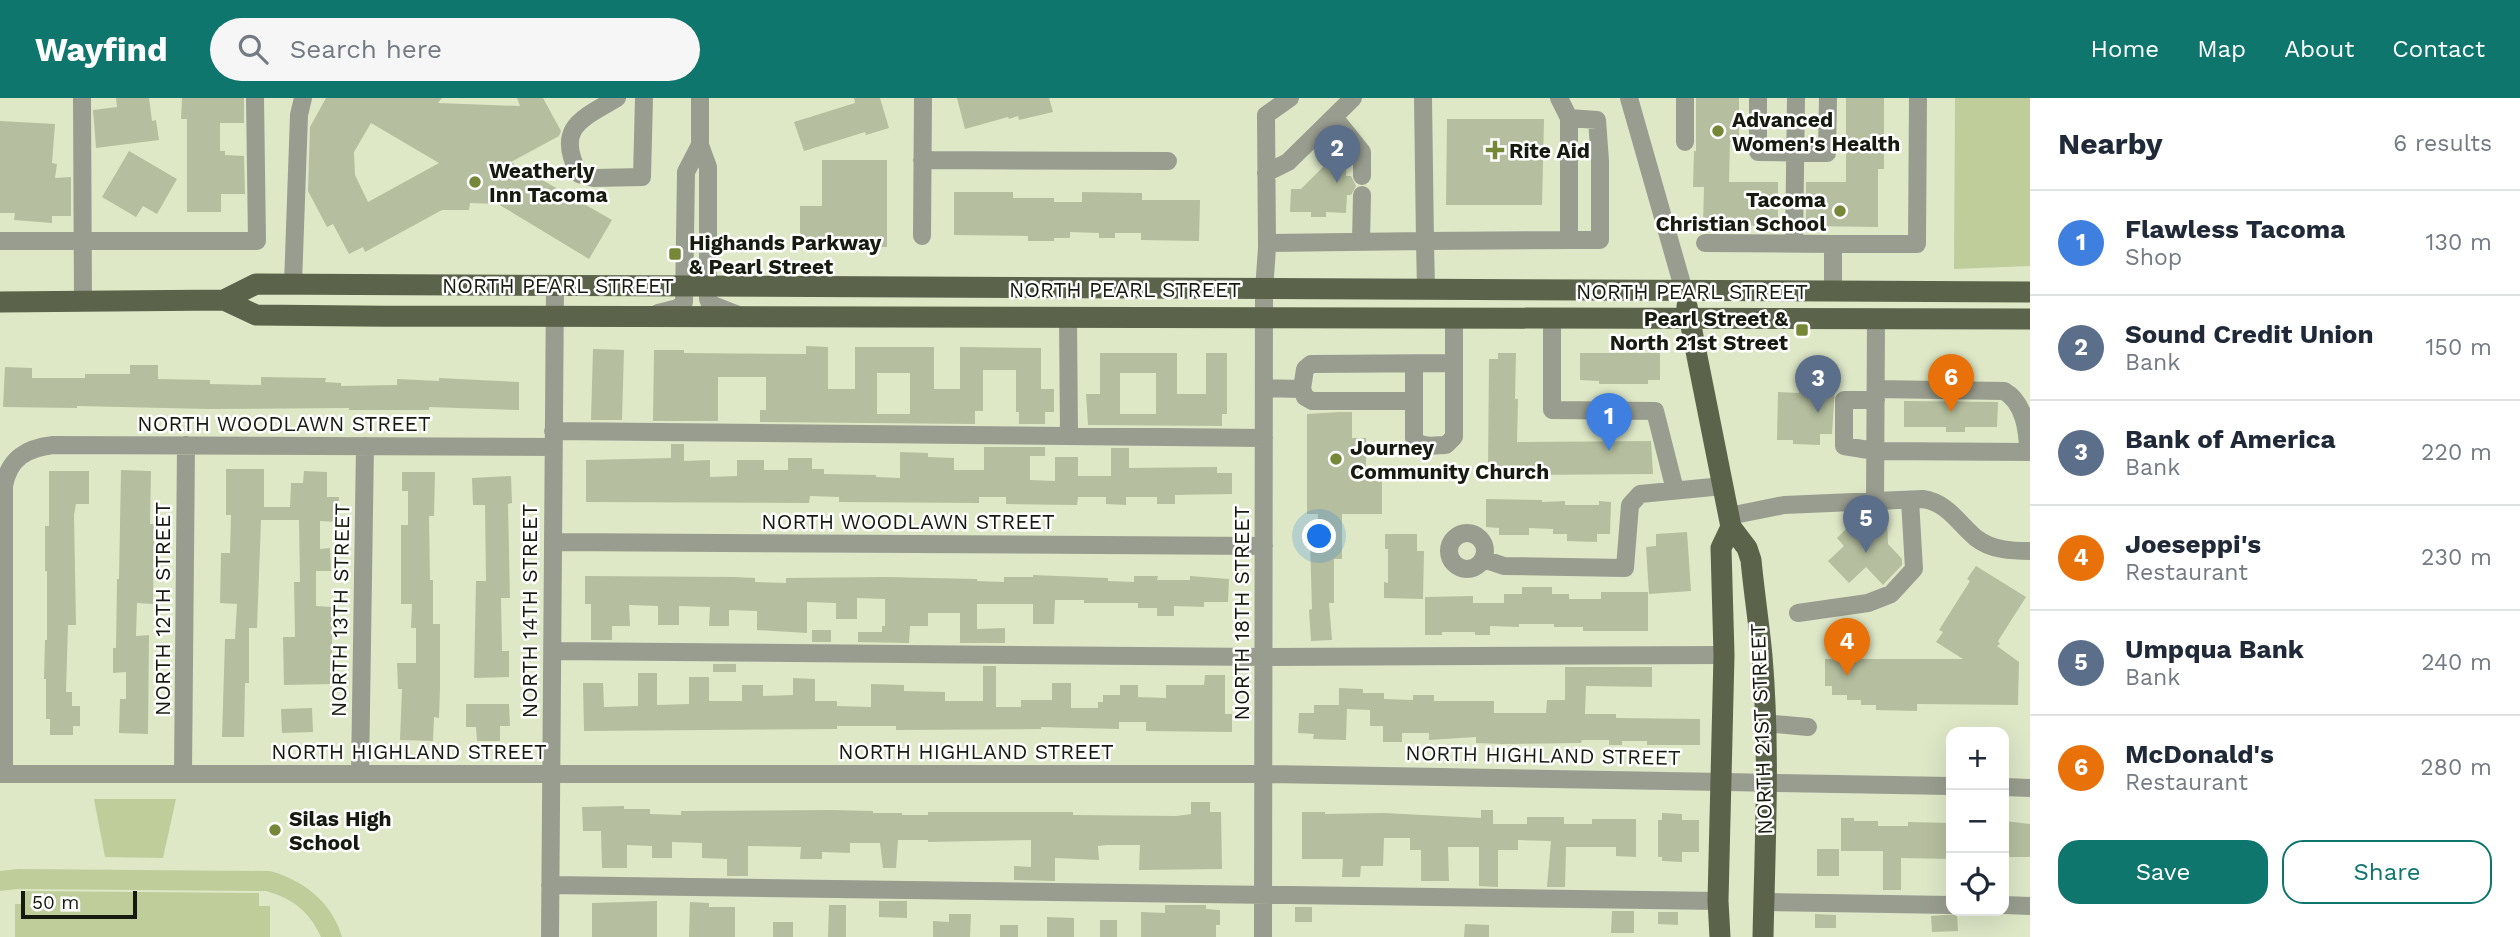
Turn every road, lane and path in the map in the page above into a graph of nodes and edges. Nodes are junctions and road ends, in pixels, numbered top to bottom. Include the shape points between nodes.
1 (82, 98) edge
2 (255, 98) edge
3 (303, 98) edge
4 (617, 98) edge
5 (644, 98) edge
6 (700, 98) edge
7 (923, 98) edge
8 (1290, 98) edge
9 (1353, 98) edge
10 (1423, 98) edge
11 (1559, 98) edge
12 (1629, 98) edge
13 (1685, 98) edge
14 (1758, 98) edge
15 (1796, 98) edge
16 (1828, 98) edge
17 (1918, 98) edge
18 (1334, 117) junction
19 (1569, 118) junction
20 (1685, 142) dead end
21 (700, 145) junction
22 (1795, 153) junction
23 (922, 160) junction
24 (1168, 161) dead end
25 (1266, 173) junction
26 (1362, 176) dead end
27 (1362, 195) dead end
28 (922, 236) dead end
29 (85, 240) junction
30 (1569, 240) junction
31 (1425, 241) junction
32 (0, 242) edge
33 (1361, 242) junction
34 (1267, 243) junction
35 (1705, 243) dead end
36 (1794, 243) junction
37 (1833, 244) junction
38 (293, 284) junction
39 (684, 285) junction
40 (555, 286) junction
41 (707, 286) junction
42 (1264, 290) junction
43 (1426, 290) junction
44 (1684, 290) junction
45 (1833, 291) junction
46 (2030, 292) edge
47 (224, 300) junction
48 (83, 301) junction
49 (0, 302) edge
50 (636, 317) junction
51 (1264, 317) junction
52 (1454, 317) junction
53 (1552, 317) junction
54 (1690, 317) junction
55 (554, 318) junction
56 (1068, 318) junction
57 (1876, 318) junction
58 (746, 319) junction
59 (2030, 319) edge
60 (1454, 363) junction
61 (1414, 364) junction
62 (1264, 388) junction
63 (1302, 389) junction
64 (1876, 394) junction
65 (1414, 401) junction
66 (1069, 436) junction
67 (1264, 438) junction
68 (553, 439) junction
69 (186, 445) junction
70 (365, 446) junction
71 (1875, 451) junction
72 (2029, 452) edge
73 (1723, 486) junction
74 (1675, 490) junction
75 (1910, 500) junction
76 (1875, 501) junction
77 (1730, 522) junction
78 (553, 542) junction
79 (1264, 546) junction
80 (2030, 551) edge
81 (1483, 559) dead end
82 (1798, 613) dead end
83 (552, 651) junction
84 (1724, 655) junction
85 (1263, 657) junction
86 (1765, 723) junction
87 (1808, 727) dead end
88 (2, 774) edge
89 (183, 774) junction
90 (360, 774) junction
91 (551, 774) junction
92 (1263, 774) junction
93 (1722, 781) junction
94 (1766, 782) junction
95 (1946, 786) edge
96 (2009, 787) edge
97 (2030, 788) edge
98 (550, 885) junction
99 (1263, 895) junction
100 (1718, 901) junction
101 (1763, 902) junction
102 (1946, 905) edge
103 (2009, 905) edge
104 (2030, 906) edge
105 (550, 937) edge
106 (1263, 937) edge
107 (1720, 937) edge
108 (1763, 937) edge

1 - 29 street
2 - 29 street via 257,241
3 - 38 street
4 - 5 street via 572,128 571,158 579,174 642,177
6 - 21 street
7 - 23 street
8 - 25 street, NORTH 18TH STREET via 1266,115
9 - 18 street
10 - 31 street
11 - 19 street
12 - 44 street
13 - 20 street
14 - 22 street via 1758,152
15 - 22 street
16 - 22 street via 1827,153
17 - 37 street via 1917,244
18 - 25 street via 1288,162
18 - 26 street via 1362,152
19 - 30 street
19 - 30 street via 1597,120 1600,240
21 - 39 street via 686,172
21 - 41 street via 708,167
22 - 36 street
23 - 24 street
23 - 28 street
25 - 34 street, NORTH 18TH STREET
27 - 33 street
29 - 32 street
29 - 48 street
30 - 31 street
31 - 33 street
31 - 43 street
33 - 34 street
34 - 42 street, NORTH 18TH STREET
35 - 36 street
36 - 37 street
37 - 45 street
38 - 40 main road, NORTH PEARL STREET
38 - 47 main road, NORTH PEARL STREET via 256,284
39 - 40 main road, NORTH PEARL STREET
39 - 41 main road, NORTH PEARL STREET
39 - 50 street via 684,302 678,308
40 - 55 street, NORTH 14TH STREET
41 - 42 main road, NORTH PEARL STREET
41 - 58 street via 710,304
42 - 43 main road, NORTH PEARL STREET
42 - 51 street, NORTH 18TH STREET
43 - 44 main road, NORTH PEARL STREET
44 - 45 main road, NORTH PEARL STREET
44 - 54 main road, NORTH 21ST STREET
45 - 46 main road, NORTH PEARL STREET
47 - 48 main road, NORTH PEARL STREET
47 - 55 main road, NORTH PEARL STREET via 256,315
48 - 49 main road, NORTH PEARL STREET
50 - 55 main road, NORTH PEARL STREET
50 - 58 main road, NORTH PEARL STREET
51 - 52 main road, NORTH PEARL STREET
51 - 56 main road, NORTH PEARL STREET
51 - 62 street, NORTH 18TH STREET
52 - 53 main road, NORTH PEARL STREET
52 - 60 street
53 - 54 main road, NORTH PEARL STREET
53 - 74 street via 1552,410 1655,411
54 - 57 main road, NORTH PEARL STREET
54 - 73 main road, NORTH 21ST STREET
55 - 68 street, NORTH 14TH STREET
56 - 58 main road, NORTH PEARL STREET
56 - 66 street
57 - 59 main road, NORTH PEARL STREET
57 - 64 street
60 - 61 street
60 - 65 street via 1451,442 1416,443
61 - 63 street via 1311,364 1305,369
61 - 65 street
62 - 63 street
62 - 67 street, NORTH 18TH STREET
63 - 65 street via 1312,401
64 - 71 street
64 - 71 street via 1844,400 1844,446
64 - 72 street via 2004,391 2025,422
66 - 67 street, NORTH WOODLAWN STREET
66 - 68 street, NORTH WOODLAWN STREET
67 - 79 street, NORTH 18TH STREET
68 - 70 street, NORTH WOODLAWN STREET
68 - 78 street, NORTH 14TH STREET
69 - 70 street, NORTH WOODLAWN STREET
69 - 88 street, NORTH WOODLAWN STREET via 53,445 32,449 17,458 7,472
69 - 89 street, NORTH 12TH STREET
70 - 90 street, NORTH 13TH STREET
71 - 72 street
71 - 76 street
73 - 74 street
73 - 77 main road, NORTH 21ST STREET
74 - 81 street via 1640,494 1630,505 1625,568 1504,566
75 - 76 street
75 - 80 street via 1941,503 1989,545
75 - 82 street via 1914,569 1891,594 1868,603
76 - 77 street via 1784,505
77 - 84 main road, NORTH 21ST STREET via 1721,548
77 - 86 main road, NORTH 21ST STREET via 1751,560
78 - 79 street, NORTH WOODLAWN STREET
78 - 83 street, NORTH 14TH STREET
79 - 85 street, NORTH 18TH STREET
83 - 85 street
83 - 91 street, NORTH 14TH STREET
84 - 85 street
84 - 93 main road, NORTH 21ST STREET
85 - 92 street, NORTH 18TH STREET
86 - 87 street
86 - 94 main road, NORTH 21ST STREET
88 - 89 street, NORTH HIGHLAND STREET
89 - 90 street, NORTH HIGHLAND STREET
90 - 91 street, NORTH HIGHLAND STREET
91 - 92 street, NORTH HIGHLAND STREET
91 - 98 street, NORTH 14TH STREET
92 - 93 street, NORTH HIGHLAND STREET
92 - 99 street, NORTH 18TH STREET
93 - 94 street, NORTH HIGHLAND STREET
93 - 100 main road, NORTH 21ST STREET
94 - 95 street, NORTH HIGHLAND STREET
94 - 101 main road, NORTH 21ST STREET
96 - 97 street
98 - 99 street
98 - 105 street, NORTH 14TH STREET
99 - 100 street
99 - 106 street, NORTH 18TH STREET
100 - 107 main road, NORTH 21ST STREET
101 - 102 street
101 - 108 main road, NORTH 21ST STREET
103 - 104 street

